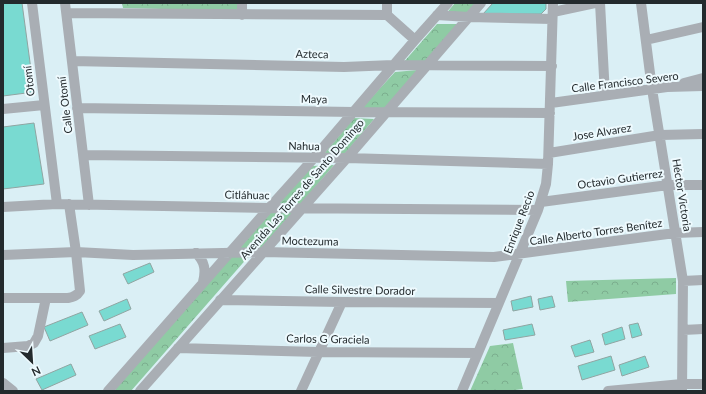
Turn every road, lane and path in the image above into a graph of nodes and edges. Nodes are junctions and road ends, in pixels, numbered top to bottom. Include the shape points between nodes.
1 (32, 3) edge
2 (114, 3) edge
3 (242, 3) edge
4 (387, 3) edge
5 (448, 3) edge
6 (481, 3) edge
7 (595, 3) edge
8 (600, 3) edge
9 (640, 3) edge
10 (66, 8) edge
11 (553, 11) edge
12 (115, 14) junction
13 (242, 15) junction
14 (387, 15) junction
15 (437, 15) junction
16 (469, 17) junction
17 (703, 27) edge
18 (414, 40) junction
19 (646, 40) junction
20 (72, 61) junction
21 (393, 66) junction
22 (426, 66) junction
23 (552, 66) junction
24 (703, 78) edge
25 (703, 86) edge
26 (667, 87) junction
27 (652, 89) junction
28 (605, 95) junction
29 (44, 105) junction
30 (77, 108) junction
31 (550, 108) junction
32 (3, 109) edge
33 (354, 112) junction
34 (386, 112) junction
35 (703, 134) edge
36 (660, 135) junction
37 (549, 153) junction
38 (84, 155) junction
39 (314, 158) junction
40 (347, 158) junction
41 (548, 164) junction
42 (668, 185) junction
43 (703, 185) edge
44 (57, 204) junction
45 (69, 204) junction
46 (89, 205) junction
47 (540, 206) junction
48 (3, 207) edge
49 (303, 207) junction
50 (269, 208) junction
51 (703, 232) edge
52 (676, 233) junction
53 (76, 252) junction
54 (230, 252) junction
55 (263, 252) junction
56 (196, 253) junction
57 (520, 254) junction
58 (3, 255) edge
59 (703, 280) edge
60 (683, 281) junction
61 (203, 283) junction
62 (3, 298) edge
63 (46, 298) junction
64 (220, 300) junction
65 (342, 302) junction
66 (499, 303) junction
67 (703, 329) edge
68 (683, 330) junction
69 (3, 348) edge
70 (178, 348) junction
71 (318, 352) junction
72 (478, 353) junction
73 (3, 383) edge
74 (703, 384) edge
75 (682, 388) edge
76 (13, 391) edge
77 (108, 391) edge
78 (140, 391) edge
79 (301, 391) edge
80 (462, 391) edge
81 (608, 391) edge

1 - 29 street, Otomí
2 - 12 street
3 - 13 street
4 - 14 street
5 - 15 street, Avenida Las Torres de Santo Domingo
6 - 16 street, Avenida Las Torres de Santo Domingo
7 - 11 street
8 - 28 street
9 - 19 street, Héctor Victoria
10 - 12 street
10 - 20 street, Calle Otomí
11 - 16 street
11 - 23 street, Enrique Recio
12 - 13 street
13 - 14 street
14 - 18 street
15 - 16 street
15 - 18 street, Avenida Las Torres de Santo Domingo
16 - 22 street, Avenida Las Torres de Santo Domingo
17 - 19 street
18 - 21 street, Avenida Las Torres de Santo Domingo
19 - 27 street, Héctor Victoria
20 - 21 street, Azteca
20 - 30 street, Calle Otomí
21 - 22 street, Azteca
21 - 33 street, Avenida Las Torres de Santo Domingo
22 - 23 street, Azteca
22 - 34 street, Avenida Las Torres de Santo Domingo
23 - 31 street, Enrique Recio
24 - 26 street
25 - 26 street, Calle Francisco Severo
26 - 27 street, Calle Francisco Severo
27 - 28 street, Calle Francisco Severo
27 - 36 street, Héctor Victoria
28 - 31 street, Calle Francisco Severo
29 - 32 street
29 - 44 street, Otomí
30 - 33 street, Maya
30 - 38 street, Calle Otomí
31 - 34 street, Maya
31 - 37 street, Enrique Recio
33 - 34 street, Maya
33 - 39 street, Avenida Las Torres de Santo Domingo
34 - 40 street, Avenida Las Torres de Santo Domingo
35 - 36 street, Jose Alvarez
36 - 37 street, Jose Alvarez
36 - 42 street, Héctor Victoria
37 - 41 street, Enrique Recio
38 - 39 street, Nahua
38 - 46 street, Calle Otomí
39 - 40 street, Nahua
39 - 50 street, Avenida Las Torres de Santo Domingo
40 - 41 street, Nahua
40 - 49 street, Avenida Las Torres de Santo Domingo
41 - 47 street, Enrique Recio
42 - 43 street, Octavio Gutierrez
42 - 47 street, Octavio Gutierrez
42 - 52 street, Héctor Victoria
44 - 45 street, Citláhuac
44 - 48 street, Citláhuac
45 - 46 street, Citláhuac
45 - 53 street
46 - 50 street, Citláhuac
47 - 49 street, Citláhuac
47 - 57 street, Enrique Recio
49 - 50 street, Citláhuac
49 - 55 street, Avenida Las Torres de Santo Domingo
50 - 54 street, Avenida Las Torres de Santo Domingo
51 - 52 street, Calle Alberto Torres Benítez
52 - 57 street, Calle Alberto Torres Benítez
52 - 60 street, Héctor Victoria
53 - 56 street, Moctezuma via 133,255
53 - 58 street, Moctezuma
53 - 63 street via 80,291 72,297
54 - 55 street, Moctezuma
54 - 56 street, Moctezuma
54 - 61 street, Avenida Las Torres de Santo Domingo
55 - 57 street, Moctezuma via 479,257
55 - 64 street, Avenida Las Torres de Santo Domingo
56 - 61 street via 205,266
57 - 66 street, Enrique Recio
59 - 60 street
60 - 68 street, Héctor Victoria
61 - 77 street, Avenida Las Torres de Santo Domingo
62 - 63 street
63 - 69 street via 34,344
64 - 65 street, Calle Silvestre Dorador
64 - 70 street, Avenida Las Torres de Santo Domingo
65 - 66 street, Calle Silvestre Dorador
65 - 71 street
66 - 72 street, Enrique Recio
67 - 68 street
68 - 75 street, Héctor Victoria
70 - 71 street, Carlos G Graciela
70 - 78 street, Avenida Las Torres de Santo Domingo
71 - 72 street, Carlos G Graciela
71 - 79 street
72 - 80 street, Enrique Recio
73 - 76 street
74 - 75 street
75 - 81 street

